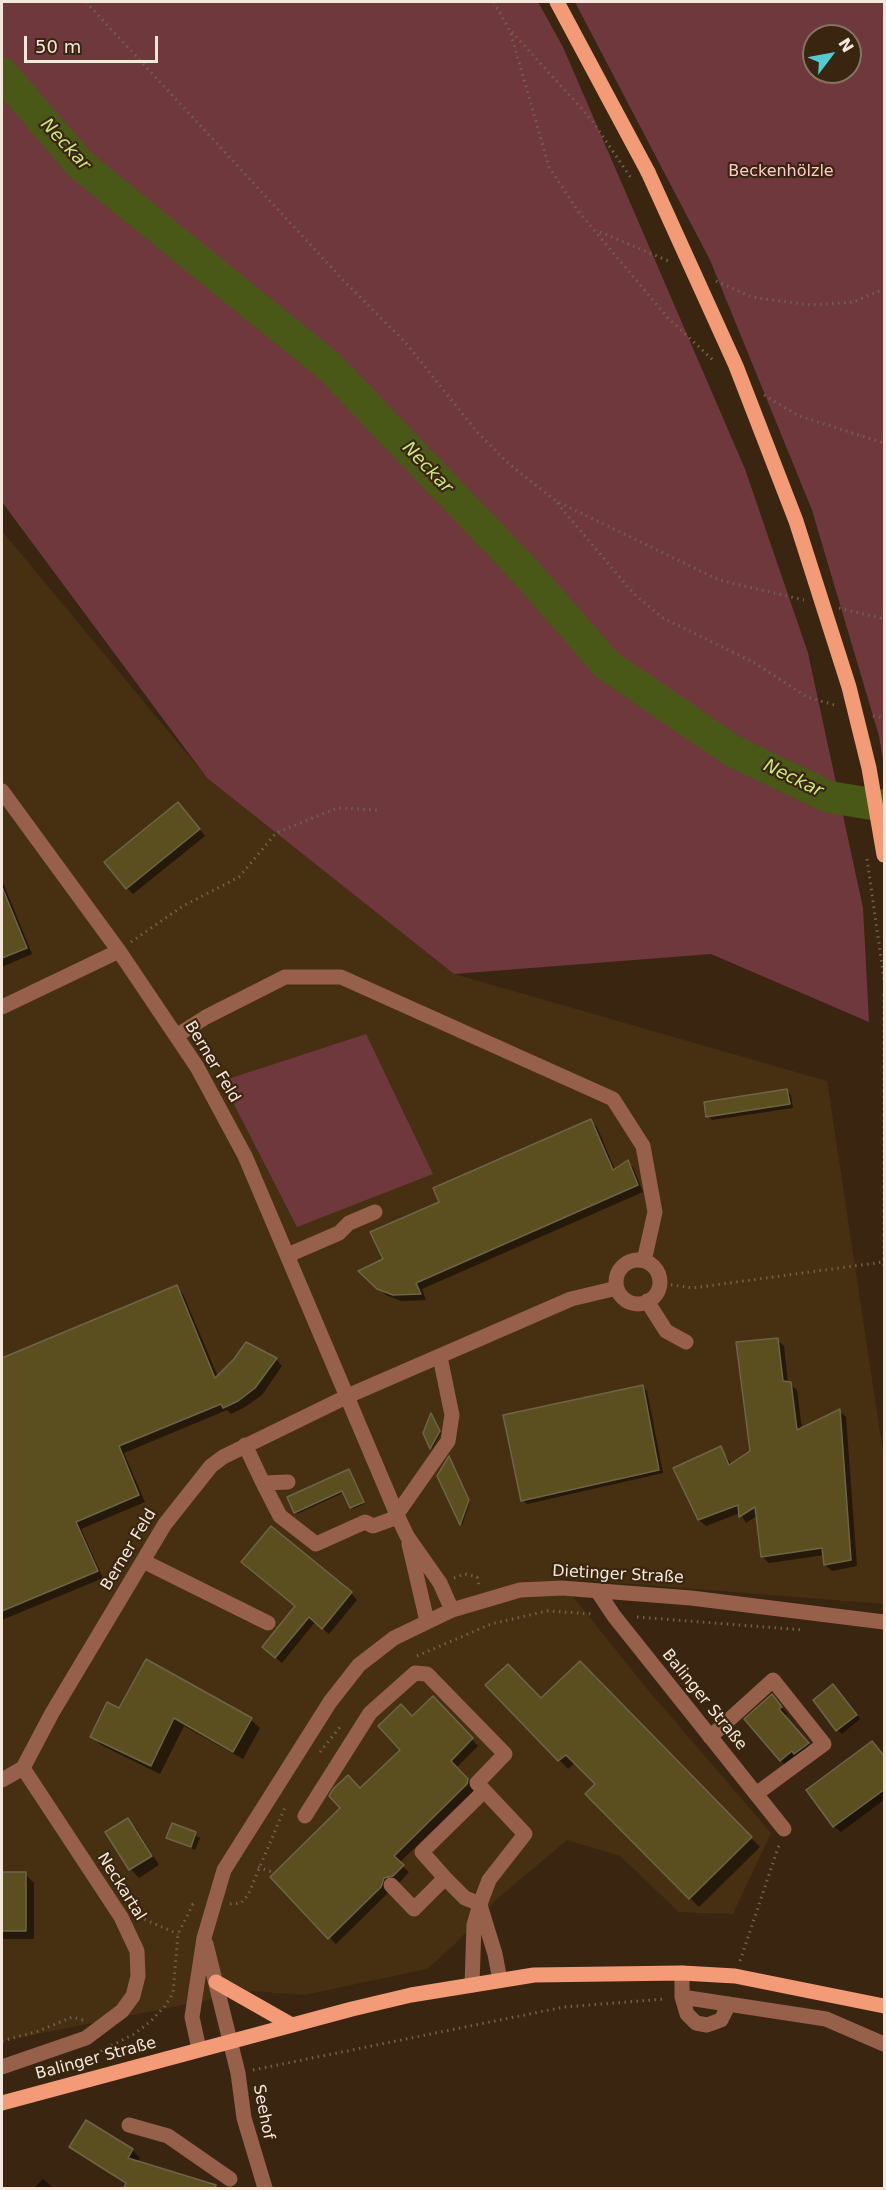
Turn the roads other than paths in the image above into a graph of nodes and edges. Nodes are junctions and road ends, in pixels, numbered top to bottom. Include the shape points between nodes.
1 (557, 2) edge
2 (2, 791) edge
3 (885, 855) edge
4 (119, 951) junction
5 (2, 1007) edge
6 (176, 1036) junction
7 (375, 1212) dead end
8 (288, 1255) junction
9 (644, 1261) junction
10 (617, 1288) junction
11 (647, 1301) junction
12 (686, 1342) dead end
13 (440, 1357) junction
14 (346, 1397) junction
15 (245, 1446) junction
16 (288, 1482) dead end
17 (263, 1483) junction
18 (397, 1515) junction
19 (407, 1536) junction
20 (143, 1561) junction
21 (598, 1592) junction
22 (452, 1610) junction
23 (427, 1621) junction
24 (885, 1622) edge
25 (268, 1623) dead end
26 (710, 1737) junction
27 (23, 1768) junction
28 (2, 1780) edge
29 (484, 1791) junction
30 (756, 1794) junction
31 (305, 1816) dead end
32 (784, 1829) road end
33 (446, 1878) junction
34 (391, 1885) dead end
35 (480, 1904) junction
36 (204, 1938) junction
37 (682, 1973) junction
38 (500, 1980) junction
39 (216, 1982) junction
40 (472, 1985) junction
41 (682, 1997) junction
42 (729, 2004) junction
43 (885, 2006) edge
44 (290, 2024) junction
45 (230, 2040) junction
46 (885, 2044) edge
47 (199, 2049) junction
48 (2, 2067) edge
49 (2, 2103) edge
50 (129, 2125) dead end
51 (230, 2180) dead end
52 (266, 2188) edge

1 - 3 main road, bridge via 648,172 736,366 800,532 849,687
2 - 4 street, Berner Feld
4 - 5 street
4 - 6 street, Berner Feld
6 - 8 street, Berner Feld via 245,1156
6 - 9 street via 285,977 341,977 613,1099 643,1146 655,1212
7 - 8 street
8 - 14 street, Berner Feld
9 - 10 street via 625,1264 617,1275
9 - 11 street via 655,1269 659,1283 658,1291
10 - 11 street via 629,1302
10 - 13 street, Berner Feld via 571,1299
11 - 12 street via 666,1331
13 - 14 street, Berner Feld
13 - 18 street via 452,1414 448,1441
14 - 15 street, Berner Feld
14 - 18 street, Berner Feld
15 - 17 street
15 - 20 street, Berner Feld via 211,1466 174,1511
16 - 17 street
17 - 18 street via 280,1516 316,1544 365,1522 373,1526
18 - 19 street, Berner Feld
19 - 22 street, Berner Feld via 440,1582
19 - 23 street, Berner Feld
20 - 25 street
20 - 27 street, Berner Feld
21 - 22 street, Dietinger Straße via 562,1588 520,1590
21 - 24 street, Dietinger Straße via 691,1598
21 - 26 street, Balinger Straße
22 - 23 street, Dietinger Straße
23 - 36 street, Dietinger Straße via 394,1638 359,1665 330,1702 224,1870
26 - 30 street, Balinger Straße
26 - 30 street via 773,1680 824,1744
27 - 28 street
27 - 48 street, Neckartal via 122,1917 137,1951 138,1976 122,2011 95,2032 56,2051
29 - 31 street via 477,1783 505,1754 427,1674 416,1673 370,1713
29 - 33 street via 422,1852
29 - 35 street via 525,1834 489,1880
30 - 32 street, Balinger Straße
33 - 34 street via 414,1910
33 - 35 street via 465,1898
35 - 38 street
35 - 40 street via 474,1925
36 - 39 street
36 - 47 street, Dietinger Straße via 192,2017
37 - 38 main road, Balinger Straße via 534,1975
37 - 41 street
37 - 43 main road, Balinger Straße via 735,1976
38 - 40 main road, Balinger Straße
39 - 44 main road
39 - 45 street
40 - 44 main road, Balinger Straße via 411,1995
41 - 42 street
41 - 42 street via 687,2014 696,2023 707,2025 721,2020
42 - 46 street via 826,2019
44 - 45 main road, Balinger Straße
45 - 47 main road, Balinger Straße
45 - 52 street, Seehof via 244,2118
47 - 49 main road, Balinger Straße
50 - 51 street via 168,2136

